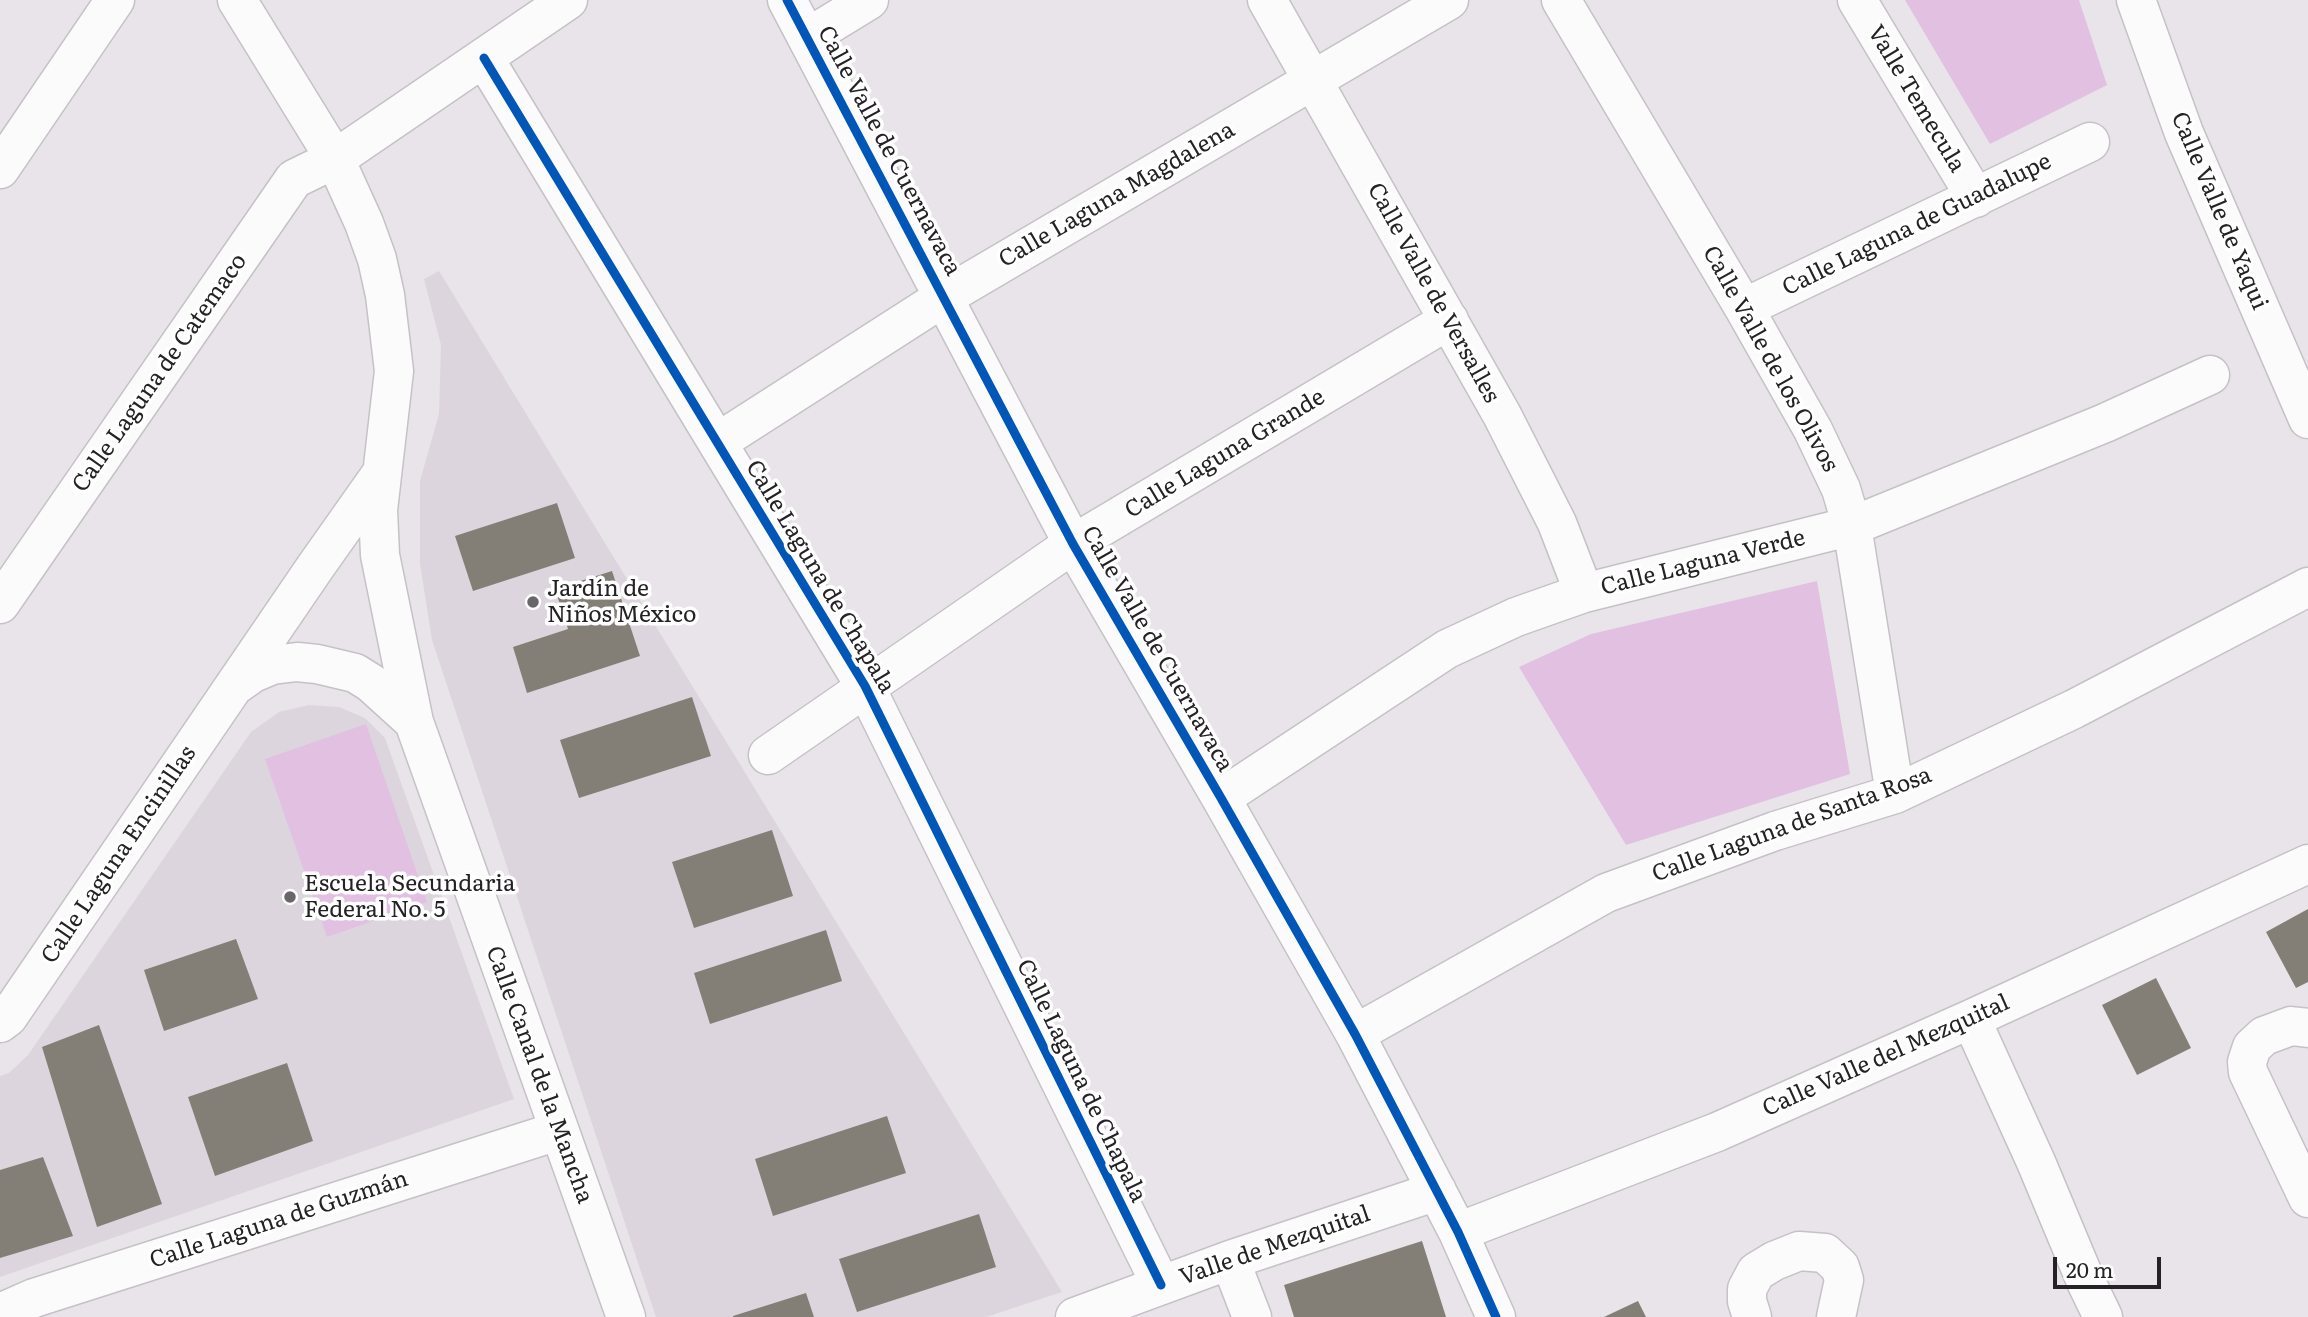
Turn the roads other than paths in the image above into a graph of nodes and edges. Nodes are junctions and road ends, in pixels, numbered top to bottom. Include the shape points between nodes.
1 (114, 0) edge
2 (237, 0) edge
3 (568, 0) edge
4 (787, 0) edge
5 (869, 0) edge
6 (1267, 0) edge
7 (1448, 0) edge
8 (1561, 0) edge
9 (1857, 0) edge
10 (2136, 0) edge
11 (807, 38) junction
12 (484, 58) junction
13 (1314, 80) junction
14 (2090, 142) dead end
15 (335, 159) junction
16 (0, 169) edge
17 (1976, 198) junction
18 (944, 296) junction
19 (1744, 308) junction
20 (1449, 320) junction
21 (2210, 375) dead end
22 (2308, 419) edge
23 (718, 442) junction
24 (381, 474) junction
25 (1852, 526) junction
26 (1073, 544) junction
27 (2308, 587) edge
28 (1584, 593) junction
29 (0, 604) edge
30 (236, 685) junction
31 (865, 687) junction
32 (414, 722) junction
33 (768, 755) dead end
34 (1895, 794) junction
35 (1221, 798) junction
36 (2308, 864) edge
37 (1971, 1019) junction
38 (0, 1023) edge
39 (2308, 1028) edge
40 (1355, 1034) junction
41 (2308, 1130) edge
42 (558, 1131) junction
43 (2302, 1183) edge
44 (1437, 1191) junction
45 (1458, 1232) junction
46 (1230, 1260) junction
47 (1161, 1285) junction
48 (2095, 1301) edge
49 (0, 1312) edge
50 (626, 1317) edge
51 (1075, 1317) edge
52 (1252, 1317) edge
53 (1496, 1317) edge
54 (1752, 1317) edge
55 (1836, 1317) edge
56 (2069, 1317) edge

1 - 16 street
2 - 15 street, Calle Canal de la Mancha
3 - 12 street, Calle Laguna de Catemaco
4 - 11 street, Calle Valle de Cuernavaca
5 - 11 street
6 - 13 street, Calle Valle de Versalles
7 - 13 street, Calle Laguna Magdalena
8 - 19 street, Calle Valle de los Olivos
9 - 17 street, Valle Temecula
10 - 22 street, Calle Valle de Yaqui via 2184,133
11 - 18 street, Calle Valle de Cuernavaca
12 - 15 street, Calle Laguna de Catemaco
12 - 23 street, Calle Laguna de Chapala
13 - 18 street, Calle Laguna Magdalena
13 - 20 street, Calle Valle de Versalles
14 - 17 street, Calle Laguna de Guadalupe
15 - 24 street, Calle Canal de la Mancha via 365,223 385,295 394,370
15 - 29 street, Calle Laguna de Catemaco via 294,179
17 - 19 street, Calle Laguna de Guadalupe
18 - 23 street, Calle Laguna Magdalena
18 - 26 street, Calle Valle de Cuernavaca
19 - 25 street, Calle Valle de los Olivos via 1813,430 1841,489
20 - 26 street, Calle Laguna Grande
20 - 28 street, Calle Valle de Versalles via 1544,496
21 - 25 street, Calle Laguna Verde
23 - 31 street, Calle Laguna de Chapala
24 - 30 street, Calle Laguna Encinillas
24 - 32 street, Calle Canal de la Mancha via 380,555
25 - 28 street, Calle Laguna Verde
25 - 34 street, Calle Valle de los Olivos
26 - 31 street, Calle Laguna Grande
26 - 35 street, Calle Valle de Cuernavaca
27 - 34 street, Calle Laguna de Santa Rosa via 2074,709
28 - 35 street, Calle Laguna Verde via 1516,617 1447,649
30 - 32 street, Calle Laguna Encinillas via 272,665 317,664 355,673
30 - 38 street, Calle Laguna Encinillas
31 - 33 street, Calle Laguna Grande
31 - 47 street, Calle Laguna de Chapala
32 - 42 street, Calle Canal de la Mancha
34 - 40 street, Calle Laguna de Santa Rosa via 1774,831 1606,893
35 - 40 street, Calle Valle de Cuernavaca
36 - 37 street, Calle Valle del Mezquital
37 - 45 street, Calle Valle del Mezquital via 1717,1132
37 - 48 street
39 - 43 street via 2291,1026 2264,1036 2252,1047 2247,1062
40 - 44 street, Calle Valle de Cuernavaca
41 - 43 street
42 - 49 street, Calle Laguna de Guzmán
42 - 50 street, Calle Canal de la Mancha
44 - 45 street, Calle Valle de Cuernavaca
44 - 46 street, Valle de Mezquital
45 - 53 street, Calle Valle de Cuernavaca
46 - 47 street, Valle de Mezquital
46 - 52 street
47 - 51 street, Valle de Mezquital
48 - 56 street
54 - 55 street via 1747,1289 1756,1272 1799,1251 1825,1253 1840,1267 1844,1280

